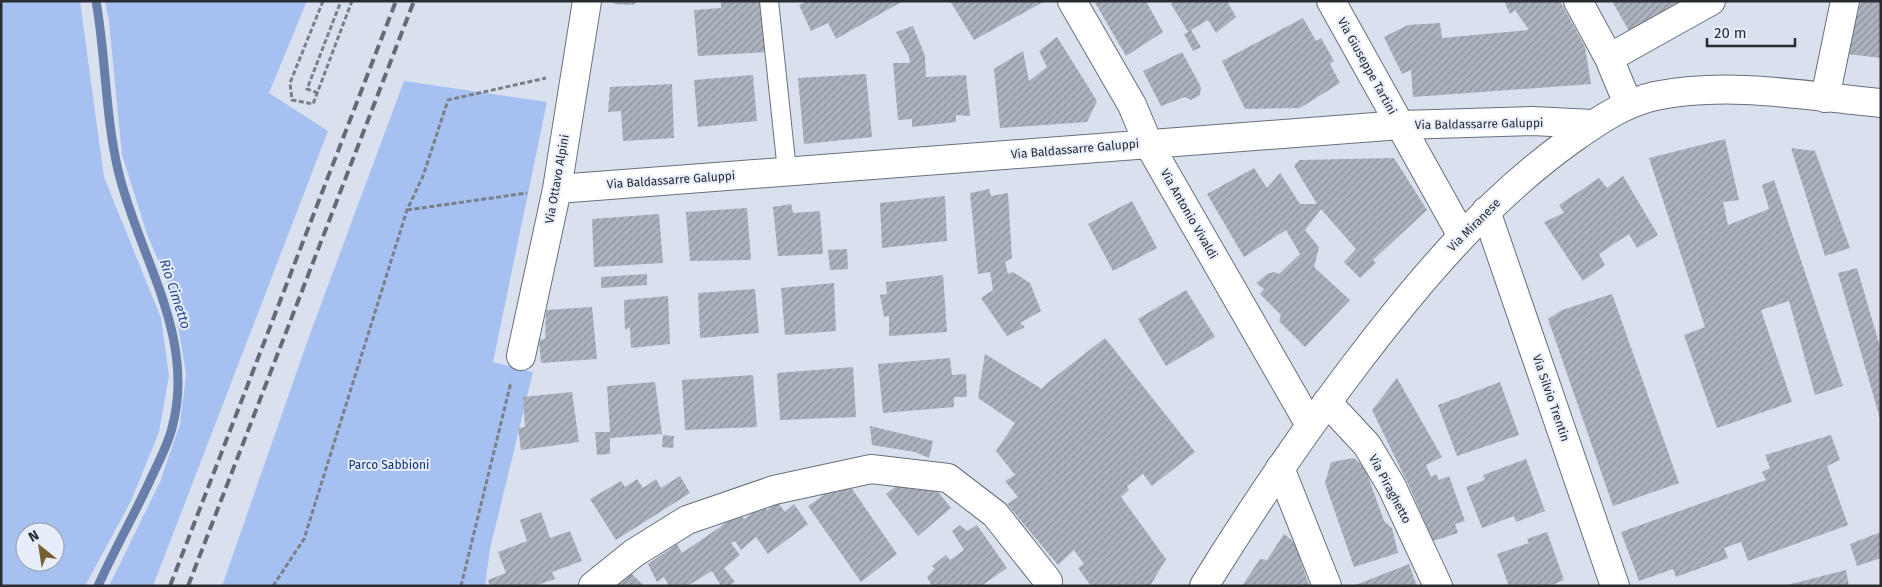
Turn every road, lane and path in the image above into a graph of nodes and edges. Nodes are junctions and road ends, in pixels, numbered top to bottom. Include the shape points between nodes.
1 (323, 1) edge
2 (340, 1) edge
3 (352, 1) edge
4 (587, 1) edge
5 (769, 1) edge
6 (1072, 1) edge
7 (1331, 1) edge
8 (1578, 1) edge
9 (1711, 1) edge
10 (1845, 1) edge
11 (1609, 58) junction
12 (549, 77) dead end
13 (318, 93) junction
14 (1825, 98) junction
15 (1881, 103) edge
16 (1628, 104) junction
17 (1593, 124) junction
18 (1401, 126) junction
19 (1148, 143) junction
20 (787, 171) junction
21 (557, 189) junction
22 (406, 210) junction
23 (1486, 211) junction
24 (1462, 236) junction
25 (522, 356) joint
26 (1327, 402) junction
27 (1310, 425) junction
28 (1280, 468) junction
29 (1047, 584) edge
30 (273, 586) edge
31 (461, 586) edge
32 (593, 586) edge
33 (1204, 586) edge
34 (1327, 586) edge
35 (1438, 586) edge
36 (1616, 586) edge

1 - 13 path via 290,84 292,100 313,104
2 - 13 path via 307,89
3 - 13 path
4 - 21 street, Via Ottavo Alpini
5 - 20 lane
6 - 19 street, Via Antonio Vivaldi via 1132,105
7 - 18 street, Via Giuseppe Tartini
8 - 11 street
9 - 11 street
10 - 14 street
11 - 16 street
12 - 22 path via 448,100 423,176
14 - 15 street, Via Miranese
14 - 16 street, Via Miranese via 1720,90 1684,91
16 - 17 street, Via Miranese
17 - 18 street, Via Baldassarre Galuppi via 1532,122
17 - 23 street, Via Miranese via 1540,162
18 - 19 street, Via Baldassarre Galuppi
18 - 24 street, Via Giuseppe Tartini
19 - 20 street, Via Baldassarre Galuppi
19 - 27 street, Via Antonio Vivaldi
20 - 21 street, Via Baldassarre Galuppi
21 - 22 path
21 - 25 street, Via Ottavo Alpini
22 - 30 path via 304,539
23 - 24 street, Via Miranese
23 - 36 street, Via Silvio Trentin
24 - 26 street, Via Miranese via 1392,315
25 - 31 path via 509,386
26 - 27 street, Via Miranese
26 - 35 street, Via Piraghetto via 1367,445 1392,486
27 - 28 street, Via Miranese
28 - 33 street, Via Miranese
28 - 34 street
29 - 32 street via 994,514 948,478 871,469 774,490 687,520 634,553

